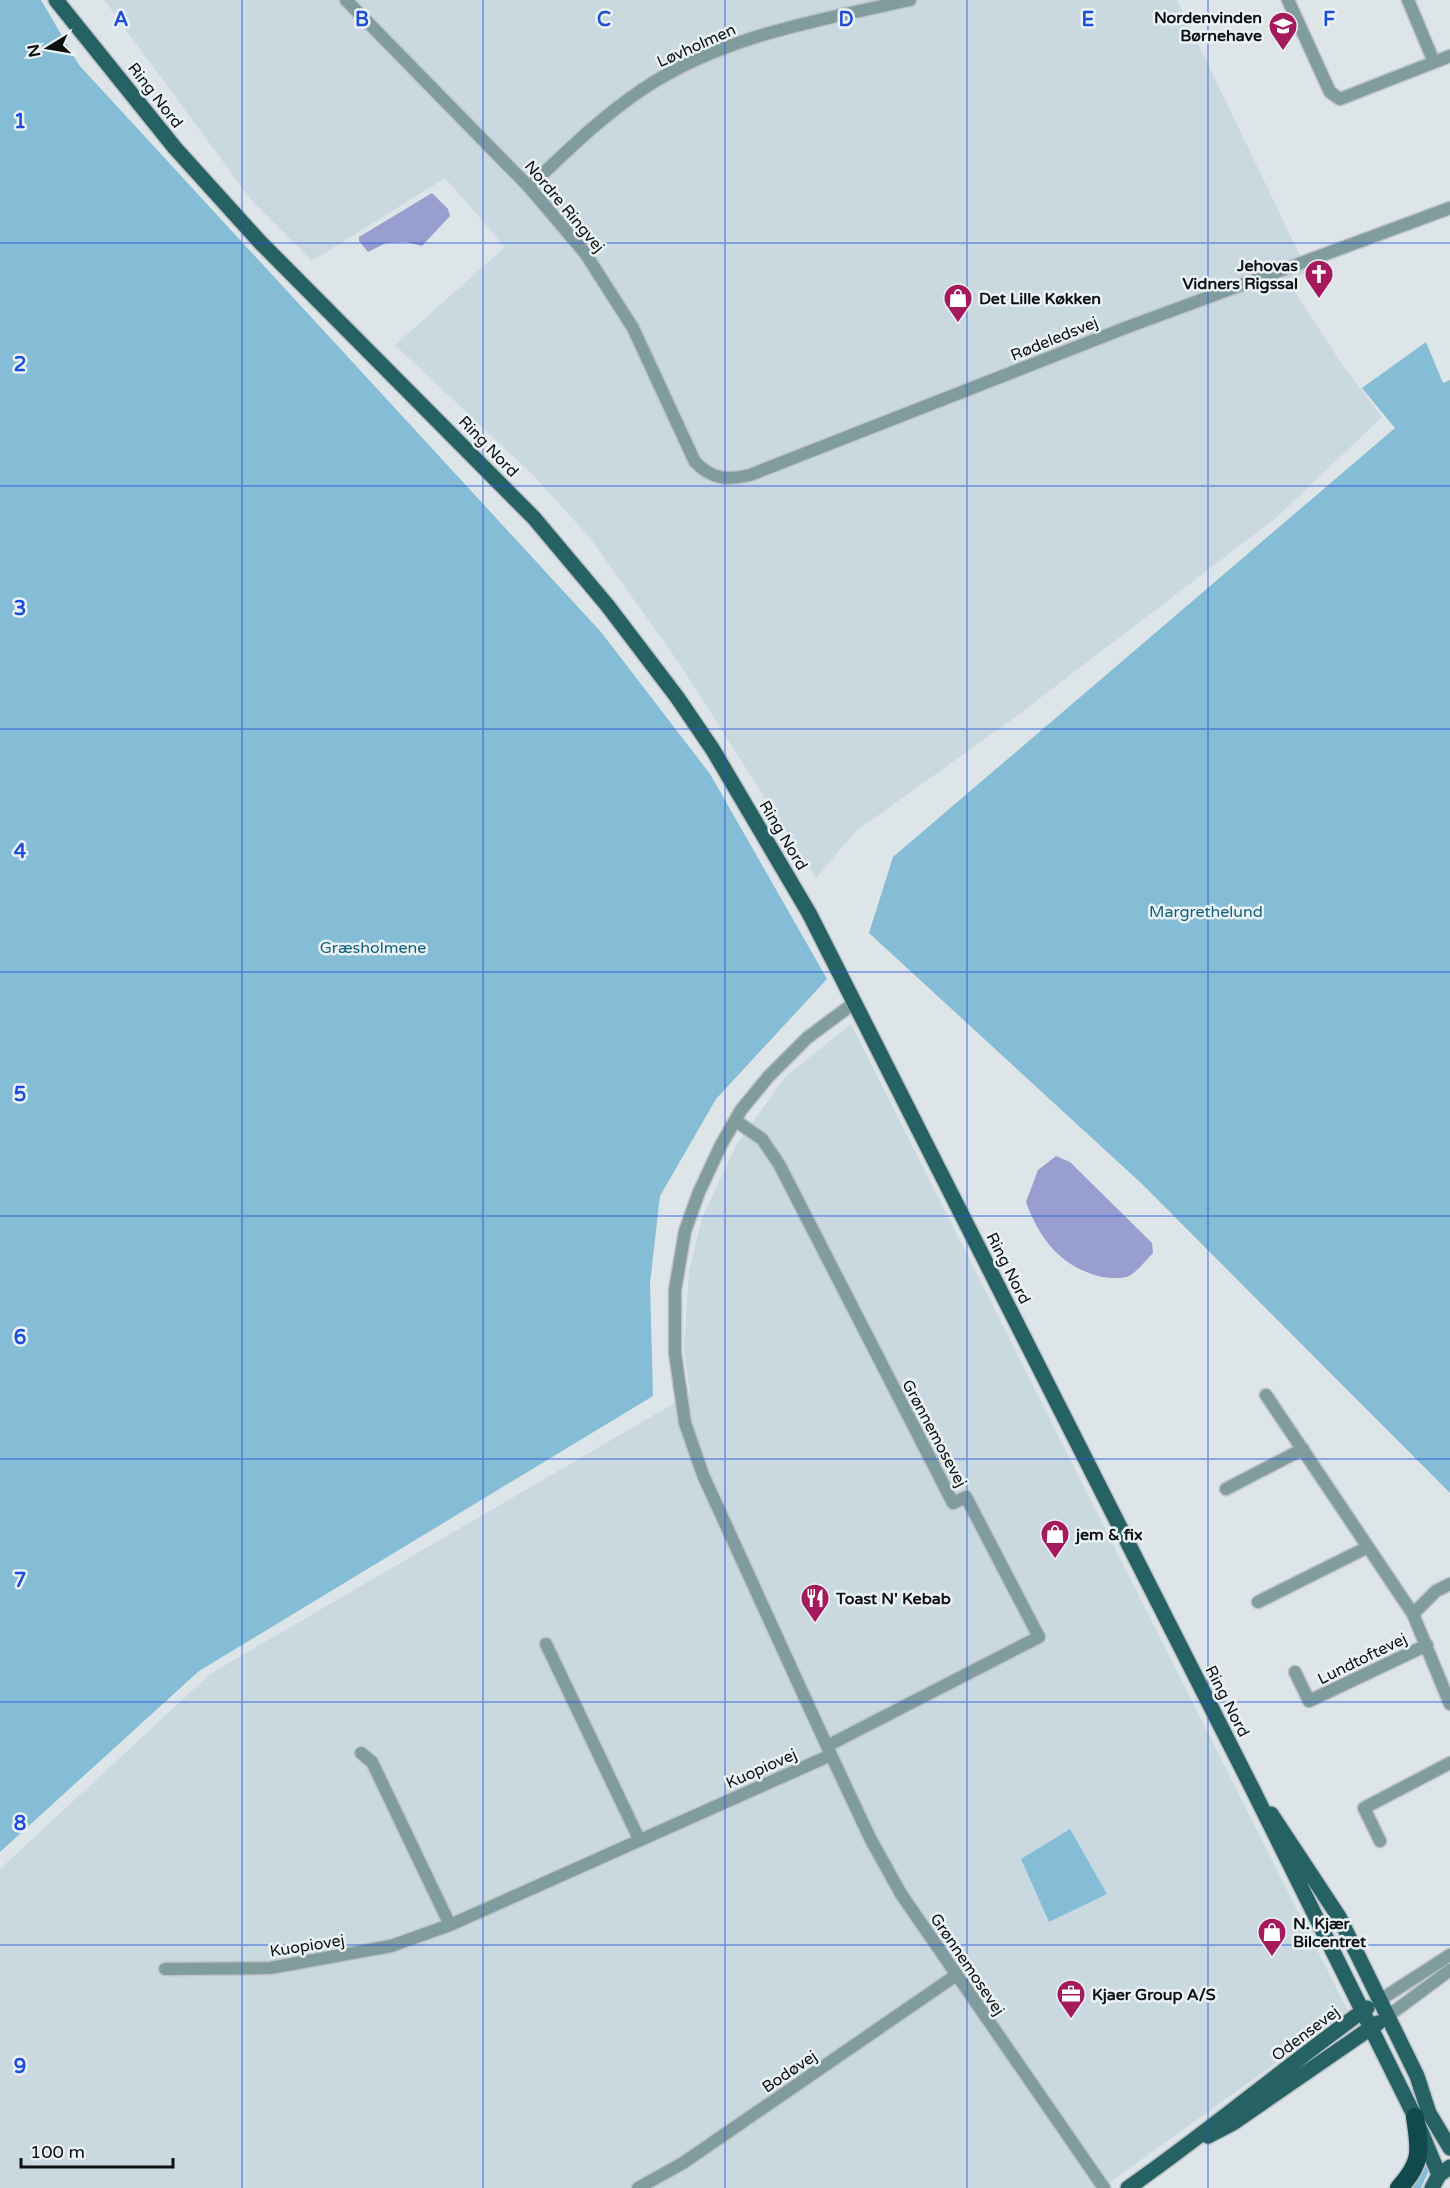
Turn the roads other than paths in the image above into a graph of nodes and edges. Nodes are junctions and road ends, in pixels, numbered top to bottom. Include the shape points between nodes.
1 (57, 0) edge
2 (68, 0) edge
3 (346, 0) edge
4 (910, 0) edge
5 (1288, 0) edge
6 (1408, 0) edge
7 (87, 38) junction
8 (1450, 56) edge
9 (1434, 62) junction
10 (529, 187) junction
11 (1450, 208) edge
12 (705, 472) joint
13 (854, 1003) junction
14 (735, 1120) junction
15 (1266, 1395) dead end
16 (1303, 1449) junction
17 (1226, 1489) dead end
18 (1368, 1547) junction
19 (1450, 1584) edge
20 (1258, 1602) dead end
21 (1413, 1614) junction
22 (546, 1644) dead end
23 (1427, 1645) junction
24 (1295, 1672) dead end
25 (1450, 1704) edge
26 (829, 1751) junction
27 (361, 1753) dead end
28 (1450, 1763) edge
29 (1252, 1788) junction
30 (639, 1839) junction
31 (1380, 1840) dead end
32 (450, 1925) junction
33 (1450, 1955) edge
34 (1450, 1961) edge
35 (165, 1969) dead end
36 (1450, 1970) edge
37 (955, 1976) junction
38 (1374, 2014) junction
39 (1422, 2115) junction
40 (1187, 2147) junction
41 (1450, 2148) edge
42 (1441, 2177) edge
43 (638, 2188) edge
44 (1104, 2188) edge
45 (1128, 2188) edge
46 (1399, 2188) edge

1 - 7 main road, Ring Nord
2 - 7 main road, Ring Nord
3 - 10 street, Nordre Ringvej
4 - 10 street, Løvholmen via 797,25 693,62 644,88 596,124
5 - 9 street via 1330,92 1340,99
6 - 9 street
7 - 13 main road, Ring Nord via 175,148 260,243 534,518 607,605 712,750 809,913
8 - 9 street
10 - 12 street, Nordre Ringvej via 585,253 621,307 688,450
11 - 12 street, Rødeledsvej via 1125,327 750,475 726,479
13 - 14 street, Grønnemosevej via 796,1049
13 - 29 main road, Ring Nord
14 - 26 street, Grønnemosevej via 707,1173 685,1231 675,1290 677,1378 696,1460
14 - 26 street, Grønnemosevej via 762,1139 779,1164 953,1503 966,1497 1039,1637
15 - 16 street, Lundtoftevej
16 - 17 street
16 - 18 street, Lundtoftevej
18 - 20 street
18 - 21 street, Lundtoftevej
19 - 21 street via 1436,1591
21 - 23 street, Lundtoftevej
22 - 30 street
23 - 24 street, Lundtoftevej via 1309,1701
23 - 25 street, Lundtoftevej
26 - 30 street, Kuopiovej
26 - 37 street, Grønnemosevej via 901,1894
27 - 32 street via 372,1762
28 - 31 street via 1364,1808
29 - 38 main road, Ring Nord via 1304,1896
29 - 38 main road, Ring Nord via 1339,1917
30 - 32 street, Kuopiovej
32 - 35 street, Kuopiovej via 391,1946 270,1968
33 - 38 street, Odensevej
34 - 38 street, Odensevej
36 - 38 street, Odensevej
37 - 43 street, Bodøvej via 683,2163
37 - 44 street, Grønnemosevej
38 - 39 main road, Ring Nord
38 - 39 main road, Ring Nord via 1417,2076
38 - 40 main road, Odensevej via 1226,2113
38 - 40 main road, Odensevej via 1271,2096 1233,2123
39 - 41 main road, Ring Nord
39 - 42 main road, Ring Nord
39 - 46 highway via 1417,2163
40 - 45 main road, Odensevej

